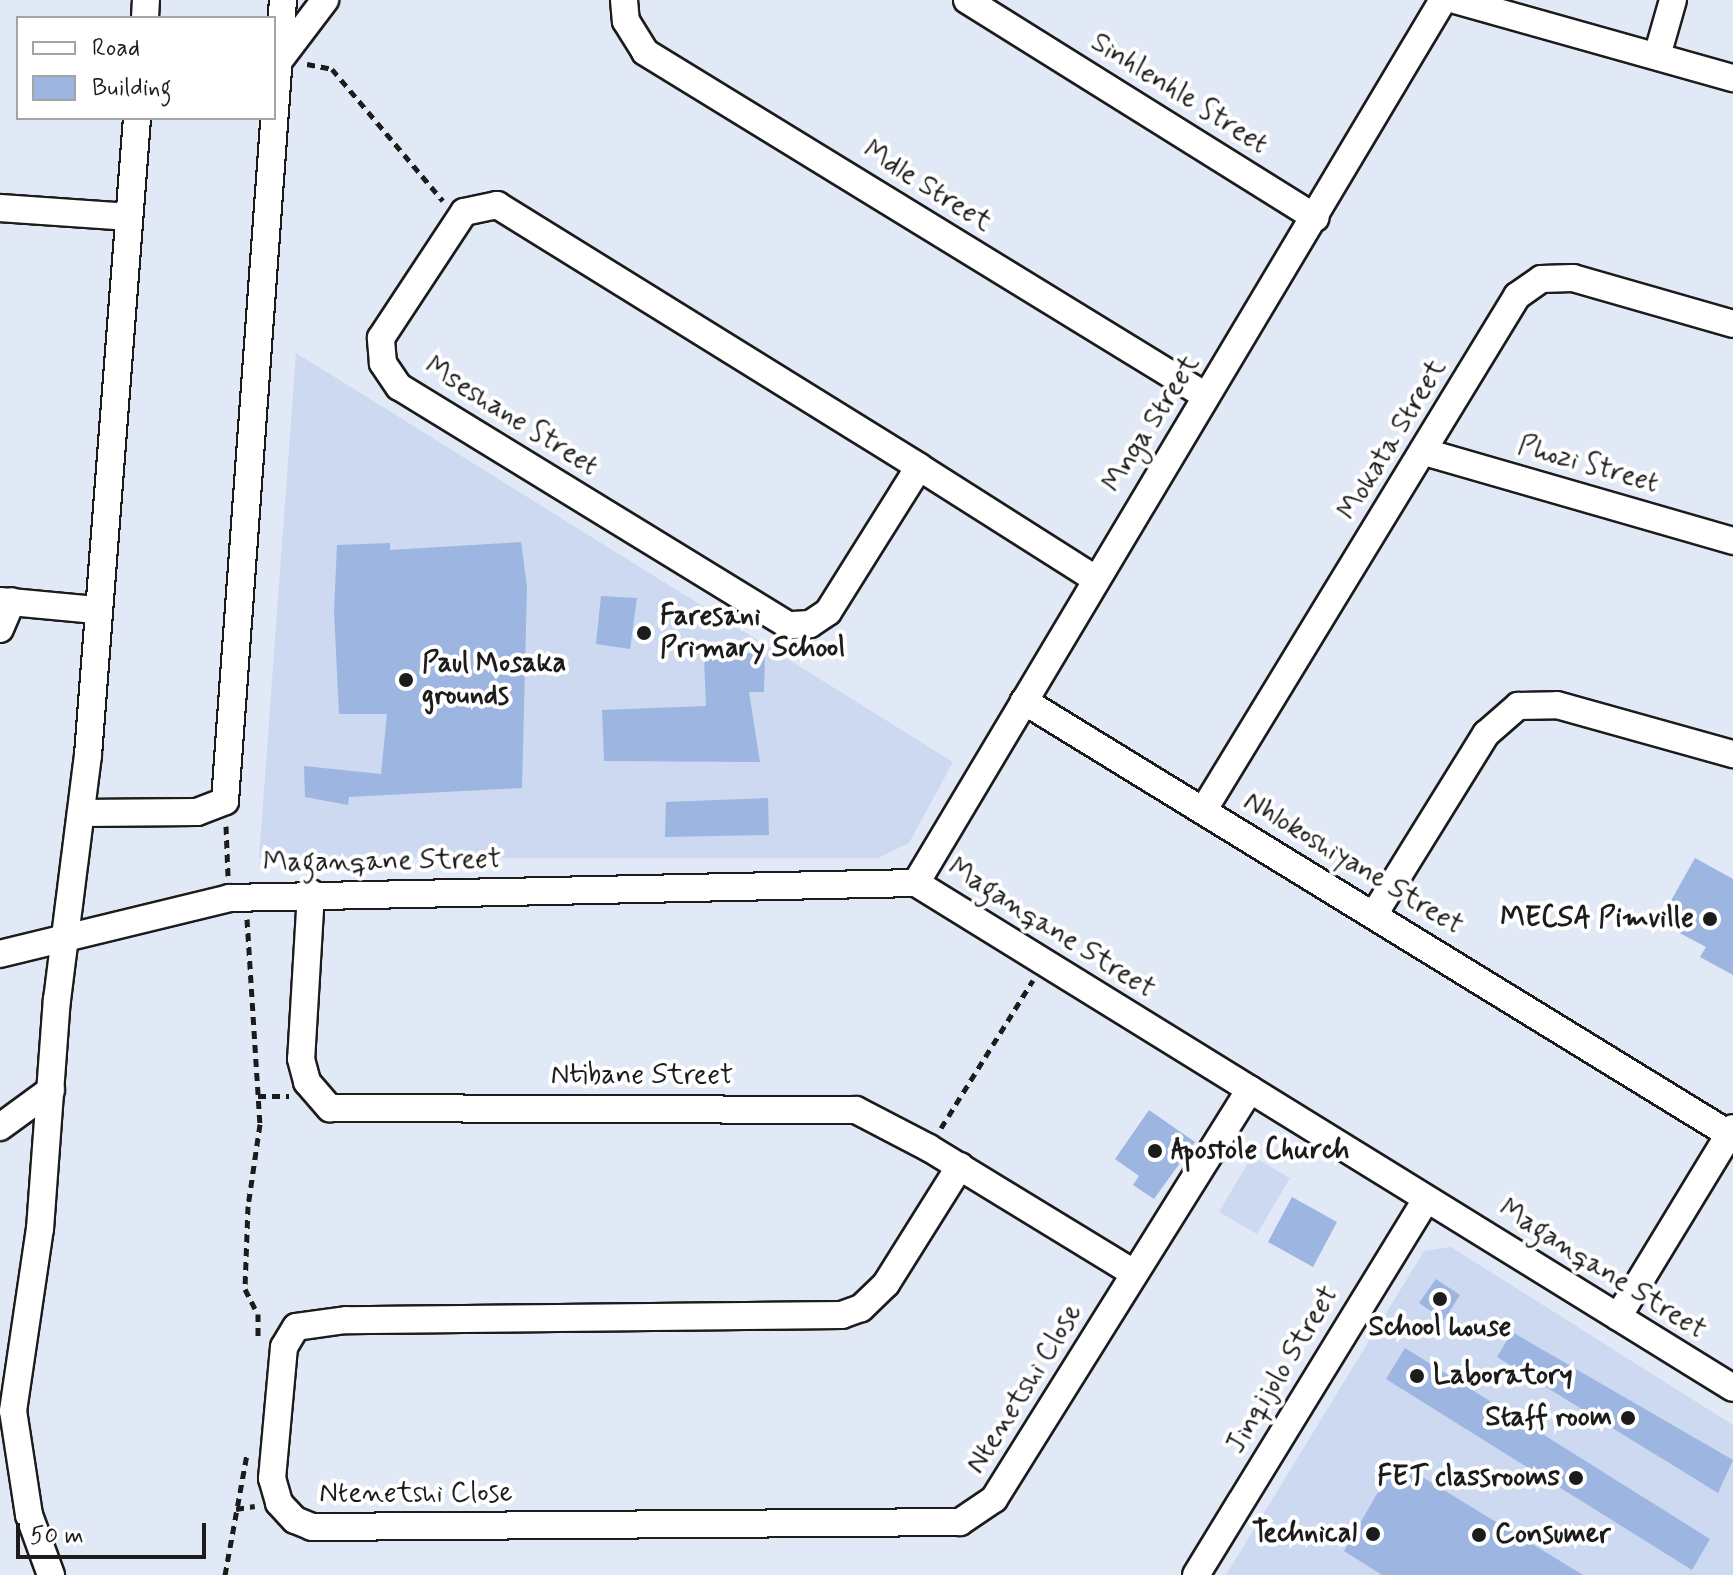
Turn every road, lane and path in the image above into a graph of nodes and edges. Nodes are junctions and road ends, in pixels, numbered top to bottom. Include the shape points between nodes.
1 (283, 0) edge
2 (325, 0) edge
3 (967, 0) edge
4 (1443, 0) edge
5 (1455, 0) edge
6 (1673, 0) edge
7 (625, 11) edge
8 (1657, 56) junction
9 (281, 58) junction
10 (1733, 78) edge
11 (137, 120) edge
12 (0, 207) edge
13 (128, 217) junction
14 (1316, 218) junction
15 (459, 220) junction
16 (1733, 324) edge
17 (1206, 396) junction
18 (1425, 452) junction
19 (919, 467) junction
20 (1733, 541) edge
21 (1094, 578) junction
22 (6, 601) edge
23 (96, 610) junction
24 (0, 629) edge
25 (1024, 701) junction
26 (1733, 754) edge
27 (225, 801) junction
28 (1203, 811) junction
29 (82, 813) junction
30 (916, 883) junction
31 (311, 893) junction
32 (238, 898) junction
33 (1375, 913) junction
34 (64, 936) junction
35 (0, 954) edge
36 (1044, 962) junction
37 (51, 1090) junction
38 (1250, 1090) junction
39 (0, 1127) edge
40 (1731, 1131) edge
41 (929, 1148) junction
42 (960, 1166) junction
43 (1426, 1200) junction
44 (1134, 1273) junction
45 (1618, 1317) junction
46 (257, 1354) dead end
47 (0, 1366) edge
48 (1733, 1388) edge
49 (13, 1411) junction
50 (250, 1437) dead end
51 (51, 1575) edge
52 (225, 1575) edge
53 (1196, 1575) edge

1 - 9 street
2 - 9 street
3 - 14 street, Sinhlenhle Street
4 - 14 street, Mnga Street
5 - 8 street
6 - 8 street
7 - 17 street, Mdle Street via 645,52
8 - 10 street
9 - 15 path via 332,69
9 - 27 street
11 - 13 street
12 - 13 street
13 - 23 street
14 - 17 street, Mnga Street
15 - 19 street via 482,205 509,211
15 - 19 street, Mseshane Street via 384,331 380,353 390,378 776,621 806,625 828,612
16 - 18 street, Mokata Street via 1573,278 1535,281 1512,302
17 - 21 street, Mnga Street
18 - 20 street, Phozi Street
18 - 28 street, Mokata Street
19 - 21 street
21 - 25 street, Mnga Street
22 - 23 street
22 - 24 street
23 - 29 street
25 - 28 street, Nhlokoshiyane Street
25 - 30 street, Mnga Street
26 - 33 street via 1557,705 1518,706 1486,734
27 - 29 street via 197,812
27 - 32 path
28 - 33 street, Nhlokoshiyane Street
29 - 34 street
30 - 31 street, Maganqane Street
30 - 36 street, Maganqane Street
31 - 32 street, Maganqane Street
31 - 41 street, Ntibane Street via 301,1059 307,1082 330,1108 343,1112 842,1107 865,1113
32 - 34 street, Maganqane Street
32 - 46 path via 260,1124 248,1206 245,1289 258,1314
33 - 40 street, Nhlokoshiyane Street
34 - 35 street, Maganqane Street
34 - 37 street
36 - 38 street, Maganqane Street
36 - 41 path
37 - 39 street
37 - 49 street via 40,1229
38 - 43 street, Maganqane Street
38 - 44 street, Ntenetshi Close
40 - 45 street
41 - 42 street, Ntibane Street
42 - 44 street, Ntibane Street
42 - 44 street, Ntenetshi Close via 886,1284 861,1308 842,1315 346,1320 296,1327 286,1336 283,1361 272,1478 279,1503 295,1520 312,1527 960,1522 994,1499
43 - 45 street, Maganqane Street
43 - 53 street, Jinqijolo Street
45 - 48 street, Maganqane Street
47 - 49 street
49 - 51 street via 29,1515
50 - 52 path

